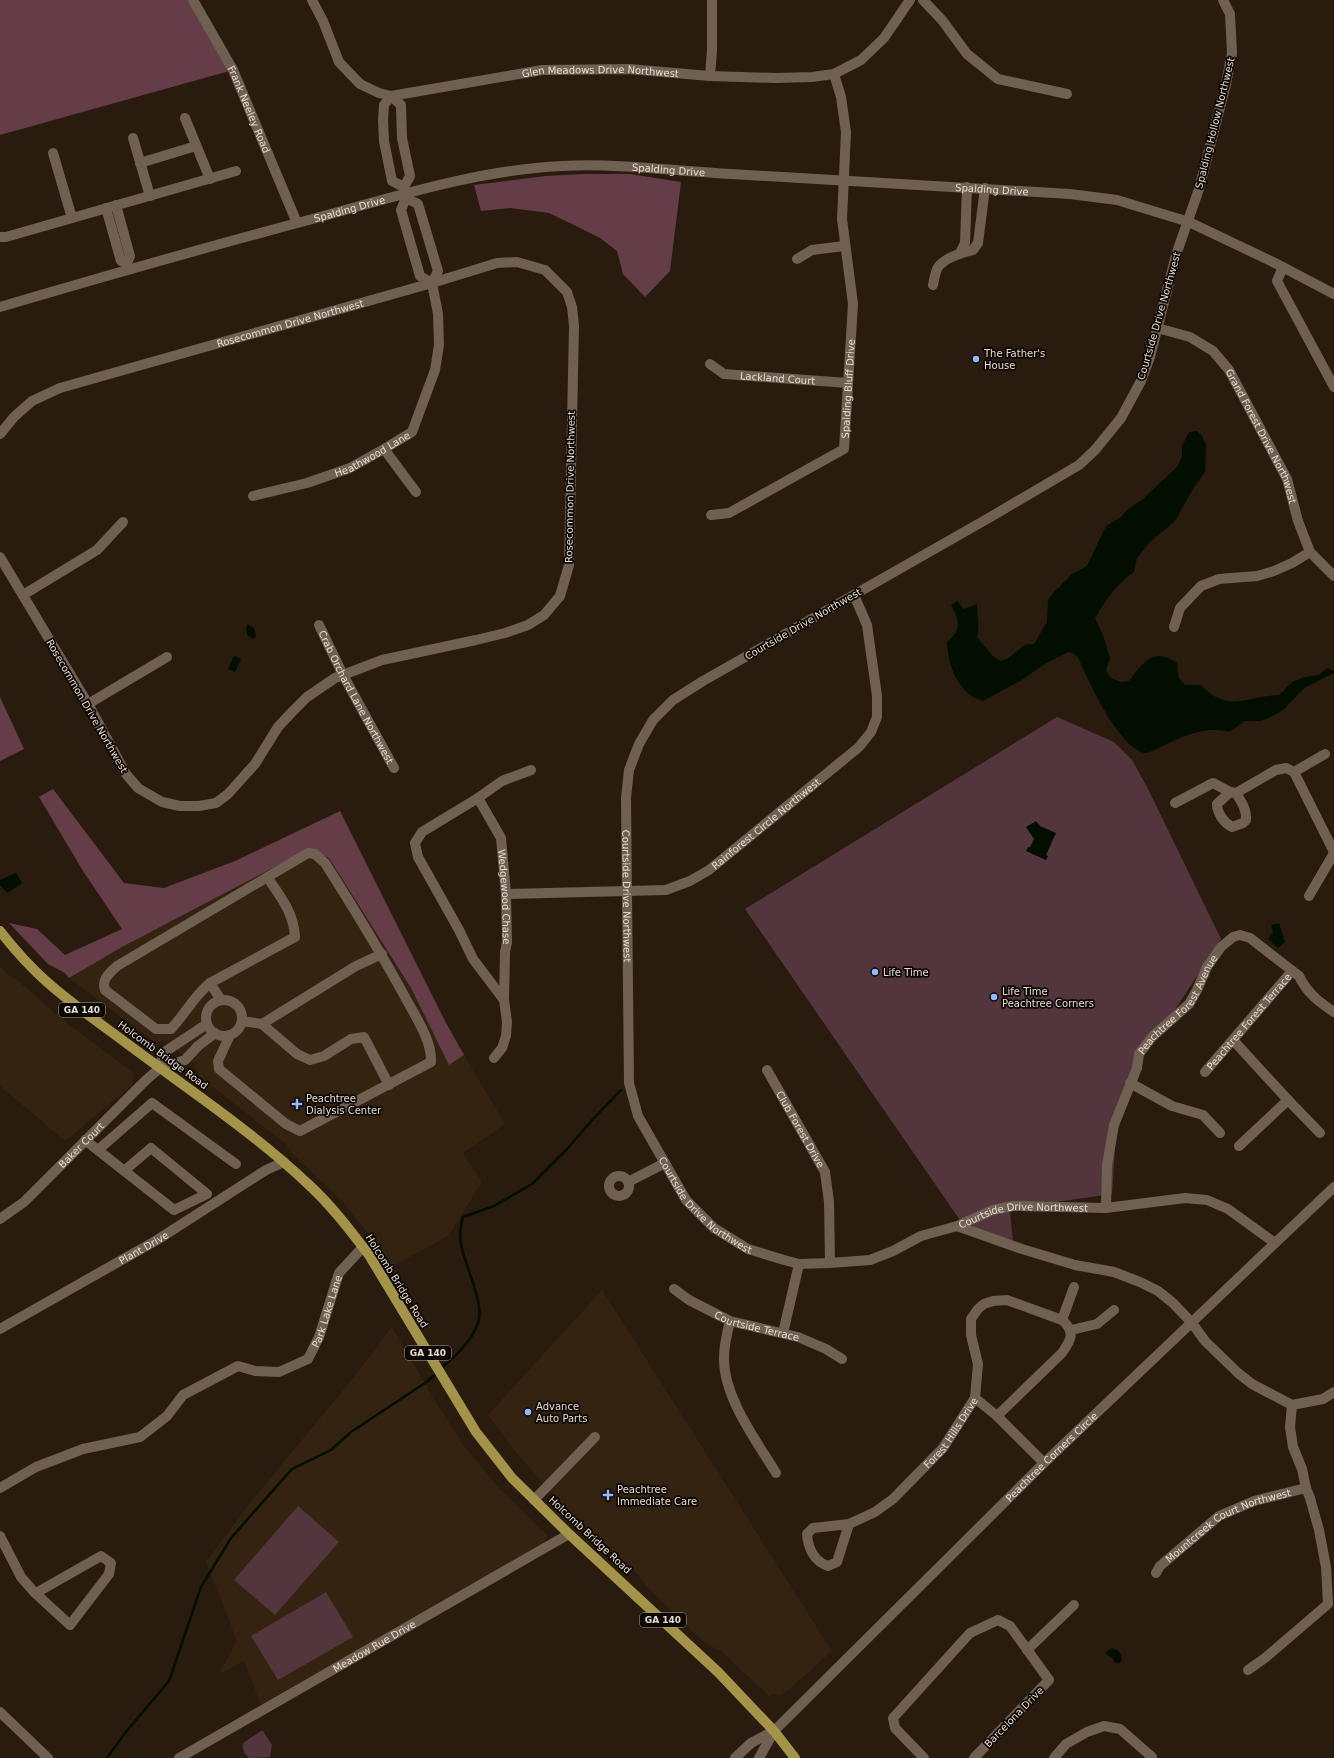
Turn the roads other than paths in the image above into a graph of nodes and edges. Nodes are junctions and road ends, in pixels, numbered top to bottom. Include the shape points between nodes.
1 (193, 0) edge
2 (312, 0) edge
3 (712, 0) edge
4 (910, 0) edge
5 (923, 0) edge
6 (1223, 0) edge
7 (834, 74) junction
8 (710, 76) junction
9 (1067, 94) dead end
10 (391, 96) junction
11 (185, 118) dead end
12 (132, 138) dead end
13 (196, 146) junction
14 (53, 153) dead end
15 (140, 163) junction
16 (236, 171) dead end
17 (210, 178) junction
18 (844, 180) junction
19 (968, 187) junction
20 (985, 188) junction
21 (405, 192) junction
22 (150, 196) junction
23 (116, 205) junction
24 (106, 208) junction
25 (72, 218) junction
26 (1189, 222) junction
27 (297, 223) junction
28 (427, 236) junction
29 (0, 237) edge
30 (409, 241) junction
31 (844, 246) junction
32 (960, 253) junction
33 (797, 259) dead end
34 (128, 266) junction
35 (1283, 267) junction
36 (432, 283) junction
37 (933, 285) dead end
38 (1334, 294) edge
39 (0, 306) edge
40 (1156, 328) junction
41 (710, 364) dead end
42 (848, 383) junction
43 (1334, 387) edge
44 (0, 434) edge
45 (384, 450) junction
46 (416, 492) dead end
47 (253, 496) dead end
48 (711, 515) dead end
49 (123, 522) dead end
50 (1310, 552) junction
51 (0, 558) edge
52 (1334, 576) edge
53 (854, 595) junction
54 (23, 596) junction
55 (319, 625) dead end
56 (1174, 627) dead end
57 (167, 658) dead end
58 (343, 675) junction
59 (88, 704) junction
60 (1325, 754) dead end
61 (394, 768) dead end
62 (531, 770) dead end
63 (1294, 772) junction
64 (478, 798) junction
65 (1175, 803) dead end
66 (1334, 852) edge
67 (267, 877) junction
68 (626, 891) junction
69 (506, 894) junction
70 (1309, 896) dead end
71 (0, 931) edge
72 (382, 954) junction
73 (1292, 971) junction
74 (210, 983) junction
75 (221, 1000) junction
76 (504, 1000) junction
77 (1334, 1012) edge
78 (242, 1021) junction
79 (207, 1024) junction
80 (262, 1024) junction
81 (215, 1034) junction
82 (230, 1035) junction
83 (1233, 1040) junction
84 (494, 1058) dead end
85 (160, 1068) junction
86 (767, 1070) dead end
87 (1205, 1072) dead end
88 (1130, 1083) junction
89 (389, 1085) junction
90 (1288, 1100) junction
91 (1220, 1133) dead end
92 (1320, 1133) dead end
93 (85, 1140) junction
94 (1239, 1146) dead end
95 (98, 1150) junction
96 (284, 1162) junction
97 (665, 1163) junction
98 (236, 1164) dead end
99 (124, 1171) junction
100 (628, 1182) dead end
101 (1334, 1187) edge
102 (1106, 1208) junction
103 (0, 1219) edge
104 (957, 1226) junction
105 (1274, 1243) junction
106 (363, 1247) junction
107 (830, 1263) junction
108 (799, 1264) junction
109 (1074, 1287) dead end
110 (674, 1289) dead end
111 (1114, 1310) dead end
112 (1062, 1320) junction
113 (730, 1321) junction
114 (1192, 1323) junction
115 (0, 1329) edge
116 (1071, 1330) junction
117 (783, 1333) junction
118 (842, 1359) dead end
119 (1334, 1392) edge
120 (975, 1398) junction
121 (1292, 1405) junction
122 (997, 1416) junction
123 (595, 1437) dead end
124 (1044, 1463) junction
125 (776, 1473) dead end
126 (0, 1488) edge
127 (1306, 1488) junction
128 (534, 1500) junction
129 (849, 1524) junction
130 (569, 1534) junction
131 (0, 1536) edge
132 (1156, 1573) dead end
133 (36, 1593) junction
134 (1074, 1605) dead end
135 (1331, 1606) edge
136 (1027, 1650) junction
137 (1248, 1670) dead end
138 (0, 1712) edge
139 (774, 1731) junction
140 (1152, 1757) dead end
141 (48, 1758) edge
142 (179, 1758) edge
143 (735, 1758) edge
144 (759, 1758) edge
145 (795, 1758) edge
146 (924, 1758) edge
147 (974, 1758) edge
148 (1054, 1758) edge

1 - 27 street, Frank Neeley Road via 233,70
2 - 10 street, Glen Meadows Drive Northwest via 339,62 360,84
3 - 8 street
4 - 7 street, Glen Meadows Drive Northwest via 884,38 861,60
5 - 9 street via 942,20 967,54 998,79
6 - 26 street, Spalding Hollow Northwest via 1230,14 1232,53 1205,168
7 - 8 street, Glen Meadows Drive Northwest via 790,78
7 - 18 street, Spalding Bluff Drive via 841,97 846,132
8 - 10 street, Glen Meadows Drive Northwest via 629,69 542,70
10 - 21 street via 400,105 402,138 410,176
10 - 21 street, Heathwood Lane via 384,105 384,142 392,181
11 - 13 street
12 - 15 street
13 - 15 street
13 - 17 street
14 - 25 street
15 - 22 street
16 - 17 street
17 - 22 street
18 - 19 street, Spalding Drive
18 - 21 street, Spalding Drive via 642,166 562,166 500,172
18 - 31 street, Spalding Bluff Drive
19 - 20 street, Spalding Drive
19 - 32 street via 965,243
20 - 26 street, Spalding Drive via 1117,200
20 - 32 street via 978,243 973,250
21 - 27 street, Spalding Drive
21 - 28 street, Heathwood Lane via 418,204
21 - 30 street via 401,210
22 - 23 street
23 - 24 street
23 - 34 street via 130,256
24 - 25 street
24 - 34 street via 121,261
25 - 29 street
26 - 35 street, Spalding Drive
26 - 40 street, Courtside Drive Northwest via 1176,255
27 - 34 street, Spalding Drive
28 - 30 street
28 - 36 street, Heathwood Lane via 438,271
30 - 36 street via 420,276
31 - 33 street via 812,250
31 - 42 street, Spalding Bluff Drive via 853,304
32 - 37 street via 937,268
34 - 39 street, Spalding Drive
35 - 38 street, Spalding Drive
35 - 43 street via 1277,281
36 - 44 street, Rosecommon Drive Northwest via 60,388 32,400
36 - 45 street, Heathwood Lane via 438,312 439,337 435,370 412,432
36 - 58 street, Rosecommon Drive Northwest via 497,263 517,262 546,270 567,292 574,326 569,565 560,596 544,615 528,625 476,640 382,660
40 - 50 street, Grand Forest Drive Northwest via 1190,337 1213,351 1229,370 1287,479 1298,521
40 - 53 street, Courtside Drive Northwest via 1150,357 1131,403 1109,434 1079,465
41 - 42 street, Lackland Court via 724,374
42 - 48 street, Spalding Bluff Drive via 844,448 729,513
45 - 46 street
45 - 47 street, Heathwood Lane via 350,468 306,483
49 - 54 street via 97,550
50 - 52 street, Grand Forest Drive Northwest
50 - 56 street via 1274,571 1257,576 1219,578 1200,586 1180,608
51 - 54 street, Rosecommon Drive Northwest
53 - 68 street, Courtside Drive Northwest via 703,681 673,700 653,720 639,744 629,770 626,798
53 - 68 street, Rainforest Circle Northwest via 867,625 874,676 877,717 871,732 859,747 709,870 666,890
54 - 59 street, Rosecommon Drive Northwest
55 - 58 street, Crab Orchard Lane Northwest
57 - 59 street
58 - 59 street, Rosecommon Drive Northwest via 307,697 292,712 278,727 255,764 228,794 216,803 199,806 180,806 162,802 138,788 126,774
58 - 61 street, Crab Orchard Lane Northwest
60 - 63 street
62 - 64 street via 502,781
63 - 65 street via 1286,768 1276,770 1233,793 1213,784
63 - 66 street
64 - 69 street, Wedgewood Chase via 501,838
64 - 76 street via 422,832 415,843 418,857 473,959
66 - 70 street
67 - 72 street via 308,853 315,854 325,863
67 - 74 street via 290,912 295,936
67 - 74 street via 117,966 104,979 103,984 106,990 156,1029 171,1029 200,991
68 - 69 street, Rainforest Circle Northwest
68 - 97 street, Courtside Drive Northwest via 629,1083 635,1110
69 - 76 street, Wedgewood Chase
71 - 85 main road, Holcomb Bridge Road / GA 140 via 47,982
72 - 80 street via 356,966
72 - 89 street via 417,1019 431,1056 431,1062
73 - 77 street via 1299,976 1303,986 1318,1001
73 - 83 street, Peachtree Forest Terrace
73 - 88 street, Peachtree Forest Avenue via 1250,938 1240,935 1233,937 1207,967 1189,1004 1152,1037 1139,1054 1137,1068
74 - 75 street
75 - 78 street via 237,1005
75 - 79 street via 210,1006
76 - 84 street, Wedgewood Chase via 506,1036 502,1048
78 - 80 street
78 - 82 street via 238,1030
79 - 81 street
79 - 85 street via 163,1053
80 - 89 street via 297,1054 310,1060 324,1056 351,1039 364,1037
81 - 82 street
81 - 85 street via 198,1046 185,1060
82 - 89 street via 218,1061 219,1069 286,1124 300,1132
83 - 87 street, Peachtree Forest Terrace
83 - 90 street
85 - 93 street, Baker Court
85 - 96 main road, Holcomb Bridge Road / GA 140
86 - 107 street, Club Forest Drive via 825,1172 829,1202
88 - 91 street via 1172,1106 1203,1115
88 - 102 street, Peachtree Forest Avenue via 1114,1125 1108,1165
90 - 92 street
90 - 94 street
93 - 95 street
93 - 103 street, Baker Court via 24,1202
95 - 98 street via 152,1103
95 - 99 street
96 - 106 main road, Holcomb Bridge Road / GA 140 via 325,1201
96 - 115 street, Plant Drive via 266,1170 157,1240
97 - 100 street
97 - 108 street, Courtside Drive Northwest via 686,1200 714,1228 748,1249
99 - 99 street via 174,1210 207,1194 151,1148
101 - 105 street, Peachtree Corners Circle
102 - 104 street, Courtside Drive Northwest via 1013,1206 993,1210
102 - 105 street, Courtside Drive Northwest via 1185,1198 1207,1200 1228,1209
104 - 107 street, Courtside Drive Northwest via 921,1236 870,1260
104 - 114 street via 1022,1249 1075,1265 1114,1272 1140,1282 1174,1303
105 - 114 street, Peachtree Corners Circle
106 - 126 street, Park Lake Lane via 339,1273 320,1337 308,1359 279,1372 255,1371 238,1366 183,1395 167,1416 140,1437 83,1450 36,1466
106 - 128 main road, Holcomb Bridge Road / GA 140 via 476,1432 512,1478
107 - 108 street, Courtside Drive Northwest
108 - 117 street
109 - 112 street
110 - 113 street, Courtside Terrace via 689,1300
111 - 116 street via 1097,1324
112 - 116 street, Forest Hills Drive
112 - 120 street, Forest Hills Drive via 1007,1300 993,1301 978,1309 971,1319 971,1335 978,1364
113 - 117 street, Courtside Terrace
113 - 125 street via 724,1359 728,1387
114 - 121 street via 1205,1341 1238,1373 1252,1384
114 - 124 street, Peachtree Corners Circle
116 - 122 street via 1069,1343 1062,1353
117 - 118 street, Courtside Terrace via 826,1349
119 - 121 street via 1323,1399
120 - 122 street
120 - 129 street, Forest Hills Drive via 943,1448 893,1499 875,1512
121 - 127 street via 1290,1427 1293,1447
122 - 124 street
123 - 128 street
124 - 139 street, Peachtree Corners Circle
127 - 132 street, Mountcreek Court Northwest via 1254,1501 1219,1516 1160,1566
127 - 135 street via 1319,1530
128 - 130 main road, Holcomb Bridge Road / GA 140
129 - 129 street, Forest Hills Drive via 813,1528 807,1534 808,1546 820,1563 828,1566 837,1562
130 - 139 main road, Holcomb Bridge Road / GA 140 via 714,1668
130 - 142 street, Meadow Rue Drive
131 - 133 street via 21,1577
133 - 133 street via 70,1625 109,1574 111,1563 101,1556
134 - 136 street
135 - 137 street
136 - 146 street via 1010,1626 998,1620 970,1633 893,1718 895,1728
136 - 147 street, Barcelona Drive via 1049,1680
138 - 141 street
139 - 143 street, Peachtree Corners Circle via 751,1742
139 - 144 street, Peachtree Corners Circle
139 - 145 main road, Holcomb Bridge Road / GA 140
140 - 148 street via 1120,1729 1104,1726 1066,1744

